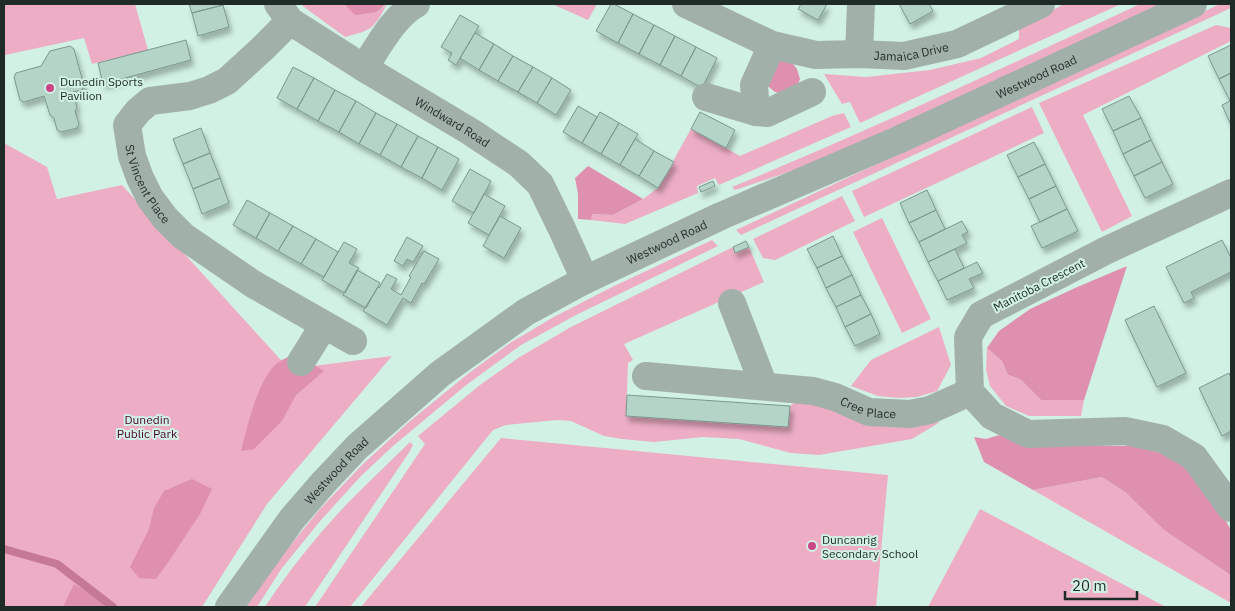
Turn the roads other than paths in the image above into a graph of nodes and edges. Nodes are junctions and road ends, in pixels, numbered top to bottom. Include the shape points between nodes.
1 (416, 4) edge
2 (686, 4) edge
3 (860, 4) edge
4 (1041, 4) edge
5 (1193, 4) edge
6 (284, 12) edge
7 (772, 46) junction
8 (859, 54) junction
9 (364, 68) junction
10 (812, 92) dead end
11 (706, 97) dead end
12 (756, 112) junction
13 (1231, 193) edge
14 (584, 280) junction
15 (732, 302) dead end
16 (324, 325) junction
17 (353, 341) dead end
18 (301, 362) dead end
19 (646, 376) dead end
20 (764, 386) junction
21 (970, 392) junction
22 (1231, 508) edge
23 (229, 607) edge

1 - 9 street via 408,8 387,33
2 - 7 street, Jamaica Drive
3 - 8 street
4 - 8 street, Jamaica Drive via 957,44 904,56
5 - 14 street, Westwood Road
6 - 9 street, Windward Road
6 - 16 street, St Vincent Place via 262,49 227,81 190,96 150,102 138,110 127,125 132,156 140,178 150,198 171,224 183,236 253,284
7 - 8 street, Jamaica Drive via 816,55
7 - 12 street via 754,85
9 - 14 street, Windward Road via 471,132 519,164 540,184
10 - 12 street via 767,113
11 - 12 street
13 - 21 street, Manitoba Crescent via 1107,250 980,315 968,337
14 - 23 street, Westwood Road via 526,312 440,374 357,448 292,519
15 - 20 street
16 - 17 street, St Vincent Place
16 - 18 street
19 - 20 street, Cree Place
20 - 21 street, Cree Place via 813,391 869,412 910,414 930,410
21 - 22 street via 992,416 1028,434 1125,431 1163,439 1194,458

